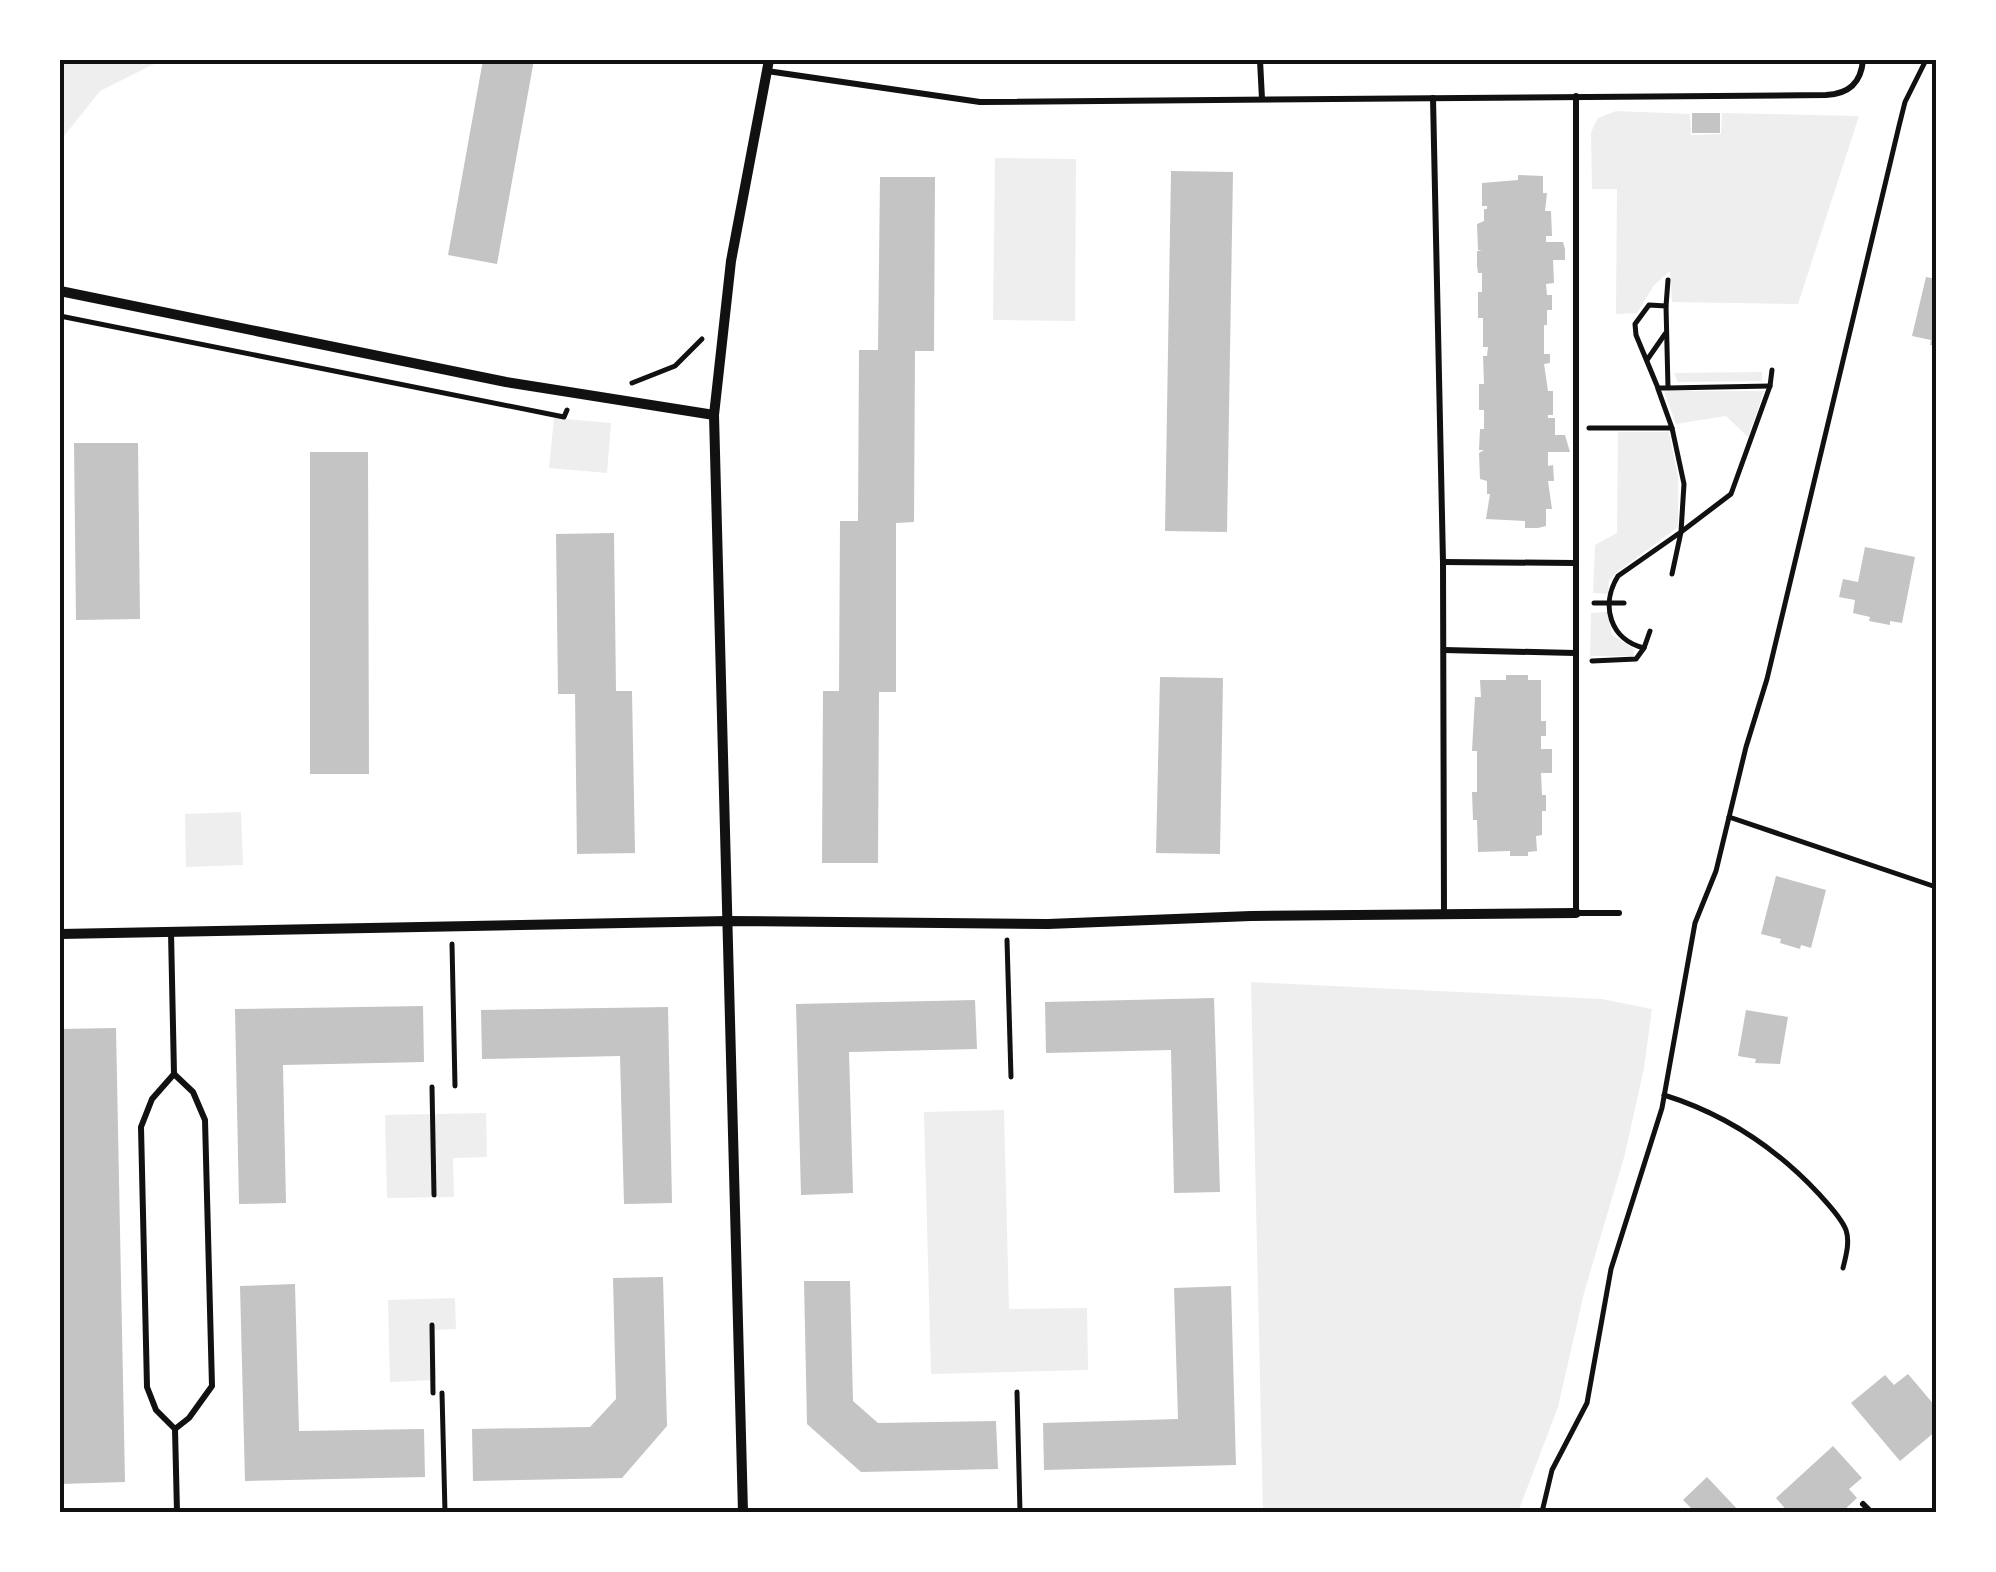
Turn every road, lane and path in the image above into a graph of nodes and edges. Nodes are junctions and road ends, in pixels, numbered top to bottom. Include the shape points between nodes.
1 (1260, 60) edge
2 (1863, 60) edge
3 (1926, 60) edge
4 (768, 66) edge
5 (1576, 96) junction
6 (1432, 98) junction
7 (1262, 99) junction
8 (1668, 280) dead end
9 (60, 291) edge
10 (1666, 306) junction
11 (60, 316) edge
12 (708, 326) dead end
13 (1667, 332) junction
14 (1647, 360) junction
15 (1668, 369) junction
16 (1772, 370) dead end
17 (1652, 372) junction
18 (627, 384) dead end
19 (1770, 386) junction
20 (1658, 388) junction
21 (1668, 388) junction
22 (573, 392) junction
23 (714, 415) junction
24 (1576, 428) junction
25 (1672, 428) junction
26 (1681, 532) junction
27 (1443, 562) junction
28 (1575, 563) junction
29 (1672, 574) dead end
30 (1576, 603) junction
31 (1610, 603) junction
32 (1624, 604) dead end
33 (1650, 632) dead end
34 (1644, 648) junction
35 (1444, 650) junction
36 (1574, 657) junction
37 (1729, 817) junction
38 (1936, 887) edge
39 (1619, 913) dead end
40 (1444, 914) junction
41 (1576, 914) junction
42 (728, 921) junction
43 (1007, 923) junction
44 (452, 926) junction
45 (171, 932) junction
46 (60, 934) edge
47 (174, 1074) junction
48 (1011, 1077) dead end
49 (456, 1086) dead end
50 (432, 1087) dead end
51 (1664, 1095) junction
52 (434, 1194) dead end
53 (1844, 1268) dead end
54 (432, 1325) dead end
55 (1018, 1392) dead end
56 (434, 1393) dead end
57 (442, 1393) dead end
58 (176, 1429) junction
59 (1863, 1504) dead end
60 (177, 1512) edge
61 (444, 1512) edge
62 (742, 1512) edge
63 (1020, 1512) edge
64 (1542, 1512) edge
65 (1871, 1512) edge

1 - 7 lane
2 - 5 lane via 1856,82 1839,94
3 - 37 path via 1899,126
4 - 7 lane via 980,102
4 - 23 street via 731,261
5 - 6 lane
5 - 24 lane
6 - 7 lane
6 - 27 lane
8 - 10 path
9 - 22 street
10 - 13 path
10 - 14 path via 1648,305 1635,324
11 - 22 path via 564,417
12 - 18 path via 674,366
13 - 14 path
13 - 15 path
14 - 17 path
15 - 17 path
15 - 21 path
16 - 19 path
17 - 20 path
19 - 21 path
19 - 26 path via 1731,494
20 - 21 path
20 - 25 path
22 - 23 street
23 - 42 street
24 - 25 path
24 - 28 lane
25 - 26 path via 1684,484
26 - 29 path
26 - 31 path via 1621,574
27 - 28 lane
27 - 35 lane
28 - 30 lane
30 - 31 path
30 - 36 lane
31 - 32 path
31 - 34 path via 1616,632
33 - 34 path
34 - 36 path via 1632,660
35 - 36 lane
35 - 40 lane
36 - 41 lane
37 - 38 path
37 - 51 path via 1695,923
39 - 41 lane
40 - 41 street
40 - 43 street
42 - 43 street
42 - 44 street
42 - 62 street
43 - 48 path
44 - 45 street
44 - 49 path
45 - 46 street
45 - 47 lane
47 - 58 lane via 152,1099 141,1127 147,1388 156,1410
47 - 58 lane via 193,1092 205,1120 212,1386
50 - 52 path
51 - 53 path via 1734,1122 1806,1180 1846,1229
51 - 64 path via 1611,1268 1588,1403 1552,1470
54 - 56 path
55 - 63 path
57 - 61 path
58 - 60 lane
59 - 65 lane

